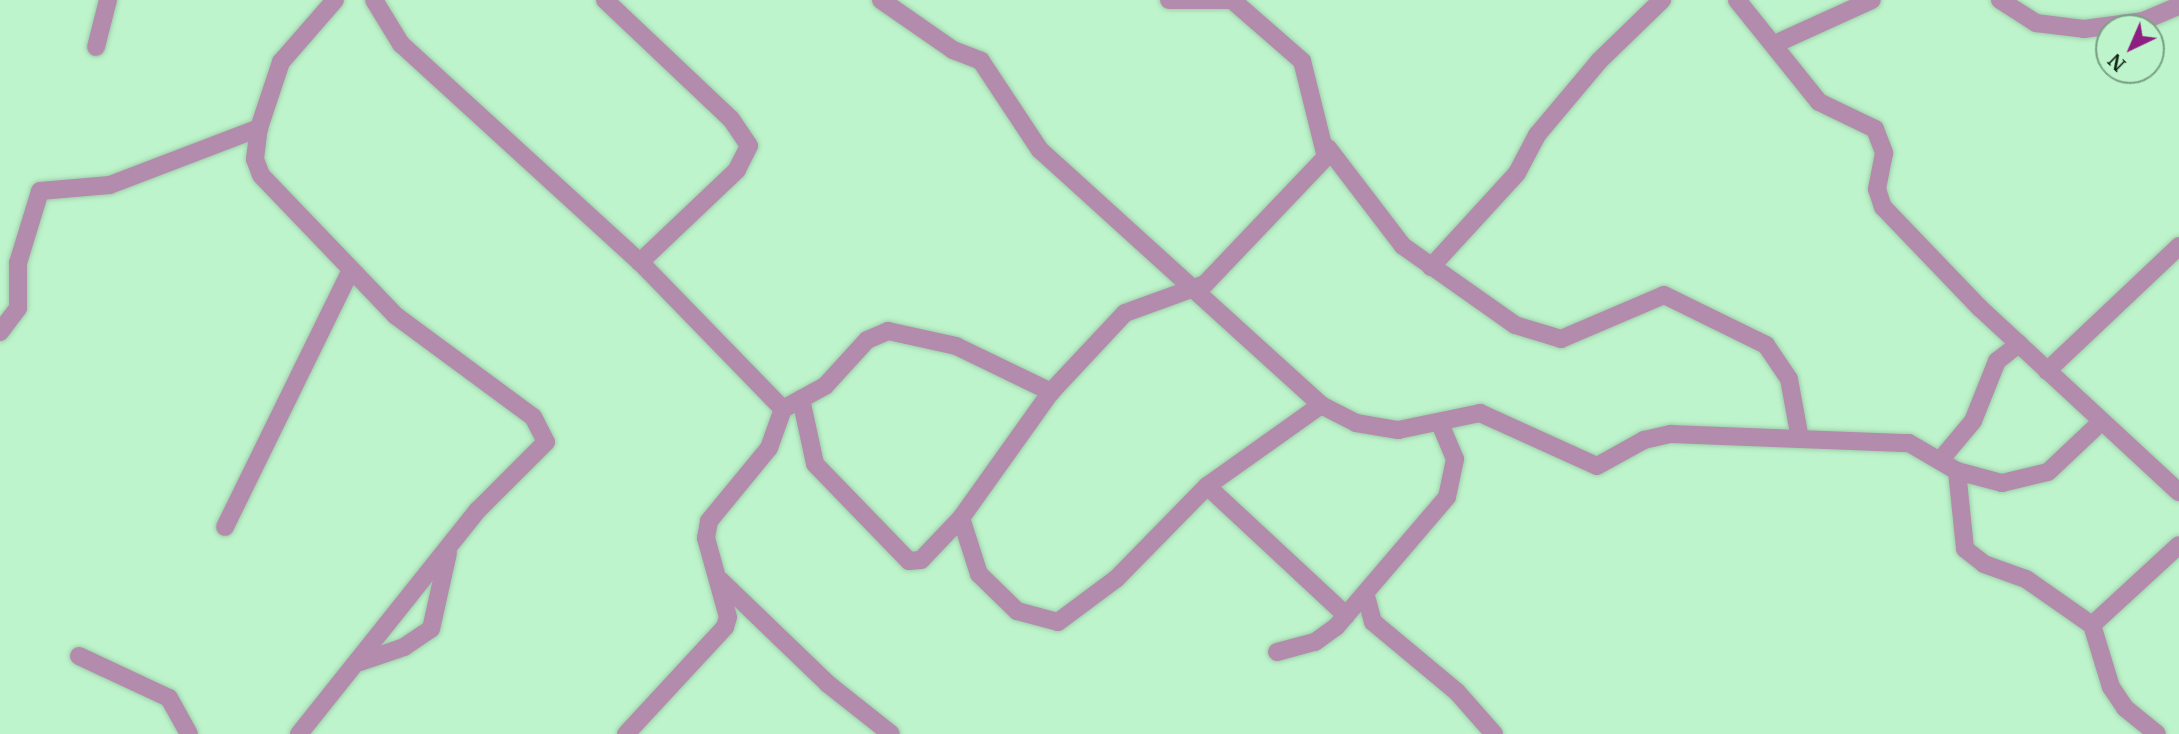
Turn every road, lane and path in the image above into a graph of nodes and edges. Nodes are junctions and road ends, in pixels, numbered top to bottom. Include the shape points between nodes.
1 (108, 0) edge
2 (335, 0) edge
3 (374, 0) edge
4 (605, 0) edge
5 (881, 0) edge
6 (1169, 0) edge
7 (1233, 0) edge
8 (1662, 0) edge
9 (1737, 0) edge
10 (1872, 0) edge
11 (2000, 0) edge
12 (2179, 6) edge
13 (1777, 43) junction
14 (96, 47) dead end
15 (259, 128) junction
16 (1328, 148) junction
17 (2179, 246) edge
18 (640, 262) junction
19 (1432, 267) junction
20 (350, 272) junction
21 (1193, 289) junction
22 (0, 331) edge
23 (2019, 344) junction
24 (2047, 371) junction
25 (1051, 392) junction
26 (801, 399) junction
27 (1321, 405) junction
28 (783, 409) junction
29 (1440, 423) junction
30 (2100, 423) junction
31 (1800, 439) junction
32 (1942, 458) junction
33 (1957, 471) junction
34 (1207, 486) junction
35 (2179, 492) edge
36 (961, 518) junction
37 (225, 527) dead end
38 (2179, 545) edge
39 (448, 553) junction
40 (715, 575) junction
41 (1366, 596) junction
42 (1346, 615) junction
43 (2092, 625) junction
44 (1277, 652) dead end
45 (79, 656) dead end
46 (360, 662) junction
47 (189, 734) edge
48 (299, 734) edge
49 (626, 734) edge
50 (891, 734) edge
51 (1494, 734) edge
52 (2157, 734) edge

1 - 14 street
2 - 15 street via 281,62
3 - 18 street via 401,44
4 - 18 street via 731,119 749,146 737,170
5 - 21 street via 953,50 981,61 1040,150
6 - 7 street
7 - 16 street via 1302,61
8 - 19 street via 1599,61 1537,135 1517,173
9 - 13 street
10 - 13 street
11 - 12 street via 2036,23 2084,29 2143,21
13 - 23 street via 1819,103 1875,129 1884,153 1877,189 1882,207
15 - 20 street via 255,159 261,175
15 - 22 street via 110,185 40,191 18,263 18,308
16 - 19 street via 1396,237
16 - 21 street via 1313,174
17 - 24 street
18 - 28 street
19 - 31 street via 1515,325 1562,340 1656,295 1677,297 1774,351 1789,379
20 - 37 street
20 - 39 street via 437,350 543,429 543,451 478,510
21 - 25 street via 1125,313
21 - 27 street
23 - 24 street
23 - 32 street via 1993,367 1973,421
24 - 30 street
25 - 26 street via 993,359 888,331 867,340 825,386
25 - 36 street
26 - 28 street
26 - 36 street via 815,464 909,561 921,560
27 - 29 street via 1376,427
27 - 34 street
28 - 40 street via 769,448 709,521 706,538
29 - 31 street via 1461,414 1492,416 1597,466 1644,440 1671,435
29 - 41 street via 1456,479
30 - 33 street via 2063,461 2032,478 2002,483
30 - 35 street
31 - 32 street via 1909,443
32 - 33 street
33 - 43 street via 1965,549 1984,564 2026,579
34 - 36 street via 1116,579 1058,622 1017,611 979,573
34 - 42 street
38 - 43 street
39 - 46 street
39 - 46 street via 431,629 404,648
40 - 49 street via 728,617 725,627
40 - 50 street via 828,684
41 - 42 street
41 - 51 street via 1373,622 1457,692
42 - 44 street via 1315,642
43 - 52 street via 2112,687 2125,708
45 - 47 street via 169,698
46 - 48 street

